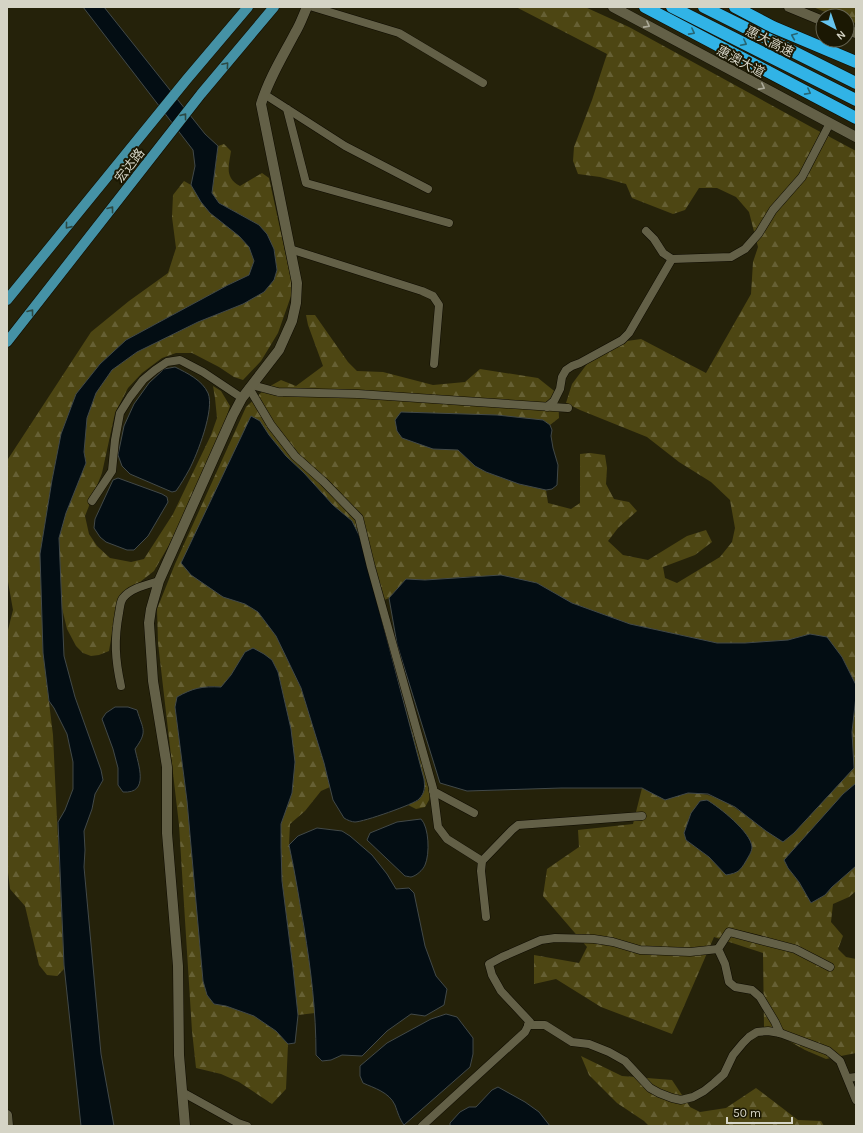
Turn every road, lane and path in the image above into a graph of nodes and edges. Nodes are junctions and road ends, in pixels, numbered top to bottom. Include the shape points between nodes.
1 (248, 7) edge
2 (274, 7) edge
3 (307, 7) edge
4 (313, 7) edge
5 (613, 7) edge
6 (646, 7) edge
7 (672, 7) edge
8 (704, 7) edge
9 (735, 7) edge
10 (789, 7) edge
11 (815, 18) edge
12 (856, 62) edge
13 (856, 83) edge
14 (483, 84) dead end
15 (264, 94) junction
16 (856, 100) edge
17 (287, 109) junction
18 (856, 118) edge
19 (830, 124) junction
20 (856, 137) edge
21 (428, 189) dead end
22 (449, 223) dead end
23 (646, 231) dead end
24 (290, 249) junction
25 (672, 259) junction
26 (7, 300) edge
27 (7, 342) edge
28 (434, 364) dead end
29 (250, 387) junction
30 (242, 398) junction
31 (547, 407) junction
32 (568, 408) dead end
33 (92, 501) dead end
34 (159, 581) junction
35 (121, 686) dead end
36 (433, 791) junction
37 (474, 813) dead end
38 (642, 816) dead end
39 (482, 861) junction
40 (486, 917) dead end
41 (718, 949) junction
42 (830, 967) dead end
43 (528, 1025) junction
44 (780, 1033) junction
45 (852, 1077) edge
46 (182, 1092) junction
47 (856, 1100) edge
48 (7, 1115) edge
49 (8, 1126) edge
50 (185, 1126) edge
51 (247, 1126) edge
52 (422, 1126) edge

1 -> 26 main road, 宏达路
27 -> 2 main road, 宏达路 via 201,94
3 - 15 street
4 - 14 street via 399,33
5 -> 19 street, 惠澳大道
6 -> 18 highway
7 -> 16 highway, 惠大高速
8 - 13 highway, 惠大高速
12 -> 9 highway via 773,27
10 - 11 street
15 - 17 street
15 - 24 street via 262,104
17 - 21 street via 345,146
17 - 22 street via 306,183
19 - 20 street, 惠澳大道
19 - 25 street via 802,177 773,210 759,233 745,249 731,257
23 - 25 street via 663,253
24 - 28 street via 433,296 439,305
24 - 29 street via 297,283 292,321 279,350
25 - 31 street via 628,333 622,340 566,370 554,401
29 - 30 street
29 - 31 street via 278,392 358,394
29 - 36 street via 271,425 295,456 359,518
30 - 33 street via 180,360 167,362 155,370 143,380 120,413 112,471
30 - 34 street
31 - 32 street
34 - 35 street via 140,586 122,600 115,643
34 - 46 street via 148,623 153,681 167,767 167,833 178,966 178,1055
36 - 37 street
36 - 39 street via 438,827 447,839
38 - 39 street via 518,825
39 - 40 street
41 - 42 street via 729,932 795,949
41 - 43 street via 690,952 640,950 594,939 541,940 489,964 501,991 530,1022
41 - 44 street via 729,982 735,987 752,990 760,997
43 - 44 street via 545,1025 572,1042 589,1044 609,1052 625,1061 650,1088 681,1100 693,1097 714,1083 724,1074 733,1055 743,1043 757,1032
43 - 52 street via 525,1032
44 - 45 street via 828,1051
45 - 47 street
46 - 50 street
46 - 51 street
48 - 49 street

